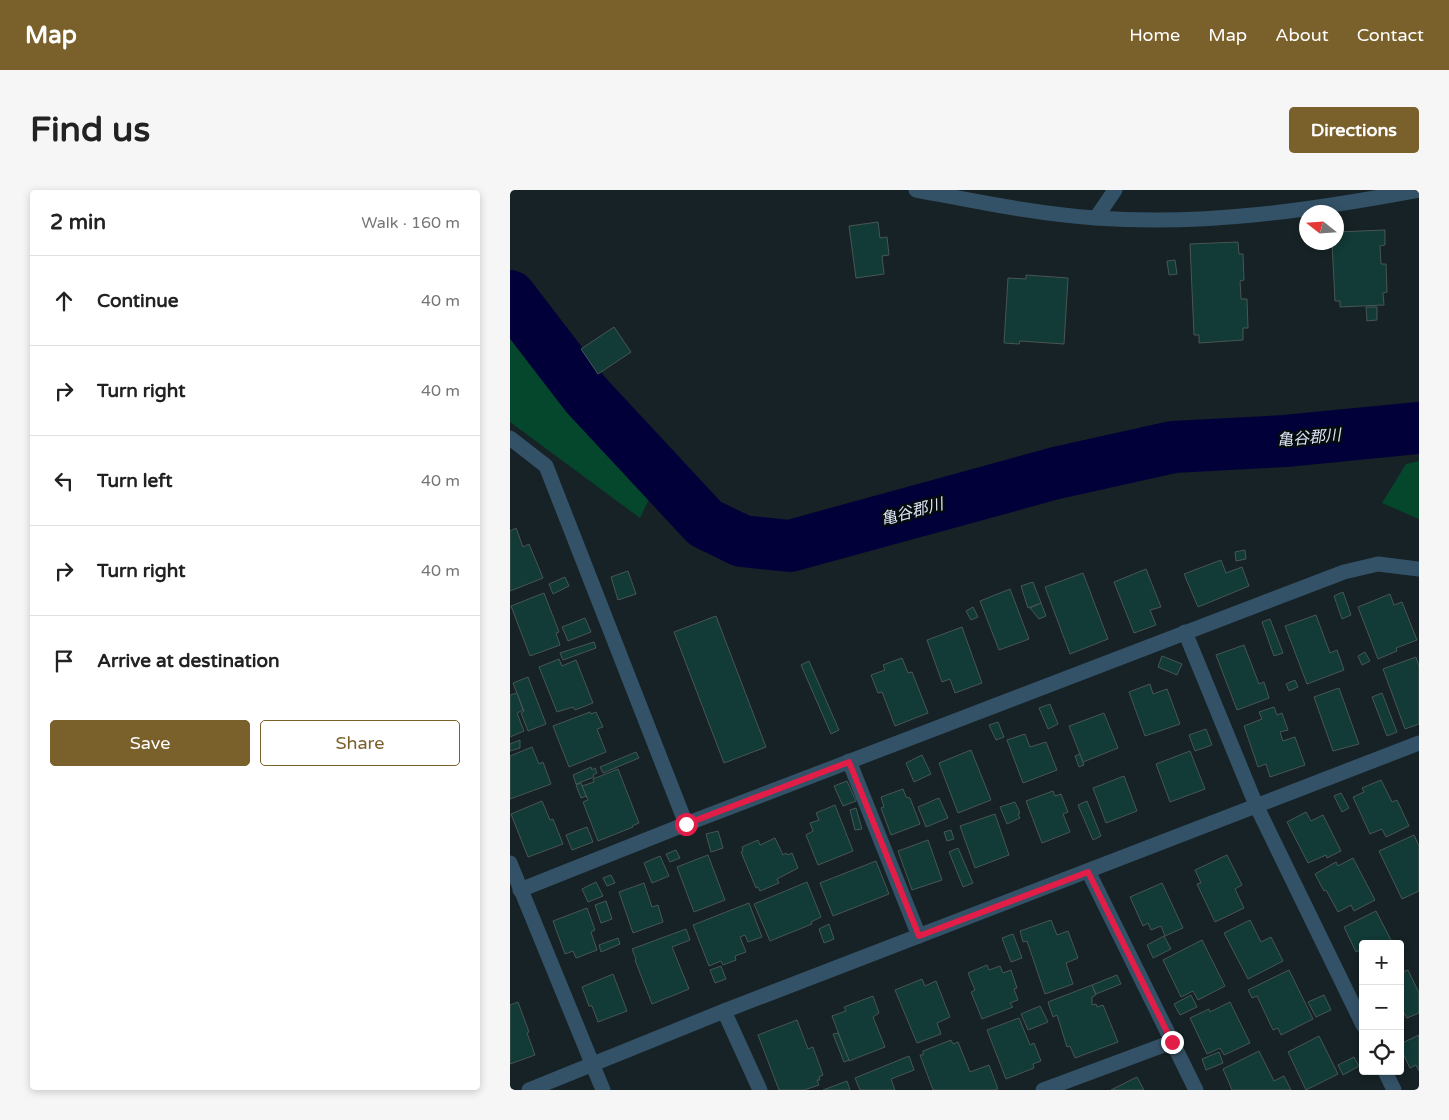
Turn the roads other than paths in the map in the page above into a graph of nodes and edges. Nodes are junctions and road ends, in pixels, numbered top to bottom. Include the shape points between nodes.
1 (916, 190) edge
2 (1115, 190) edge
3 (1419, 190) edge
4 (1096, 218) junction
5 (510, 438) edge
6 (1419, 568) edge
7 (1185, 632) junction
8 (1419, 743) edge
9 (849, 762) junction
10 (1256, 805) junction
11 (686, 824) junction
12 (510, 863) edge
13 (1088, 872) junction
14 (520, 890) junction
15 (919, 936) junction
16 (724, 1011) junction
17 (1359, 1017) edge
18 (1172, 1042) junction
19 (592, 1065) junction
20 (1387, 1075) edge
21 (529, 1090) edge
22 (603, 1090) edge
23 (760, 1090) edge
24 (1043, 1090) edge
25 (1196, 1090) edge
26 (1394, 1090) edge

1 - 4 street via 1016,209
2 - 4 street
3 - 4 street via 1265,215 1190,220
5 - 11 street via 546,466
6 - 7 street via 1378,564 1344,572
7 - 9 street
7 - 10 street
8 - 10 street
9 - 11 street
9 - 15 street
10 - 13 street
10 - 17 street
11 - 14 street
12 - 14 street
13 - 15 street
13 - 18 street
14 - 19 street
15 - 16 street
16 - 19 street
16 - 23 street
18 - 24 street
18 - 25 street
19 - 21 street
19 - 22 street
20 - 26 street

